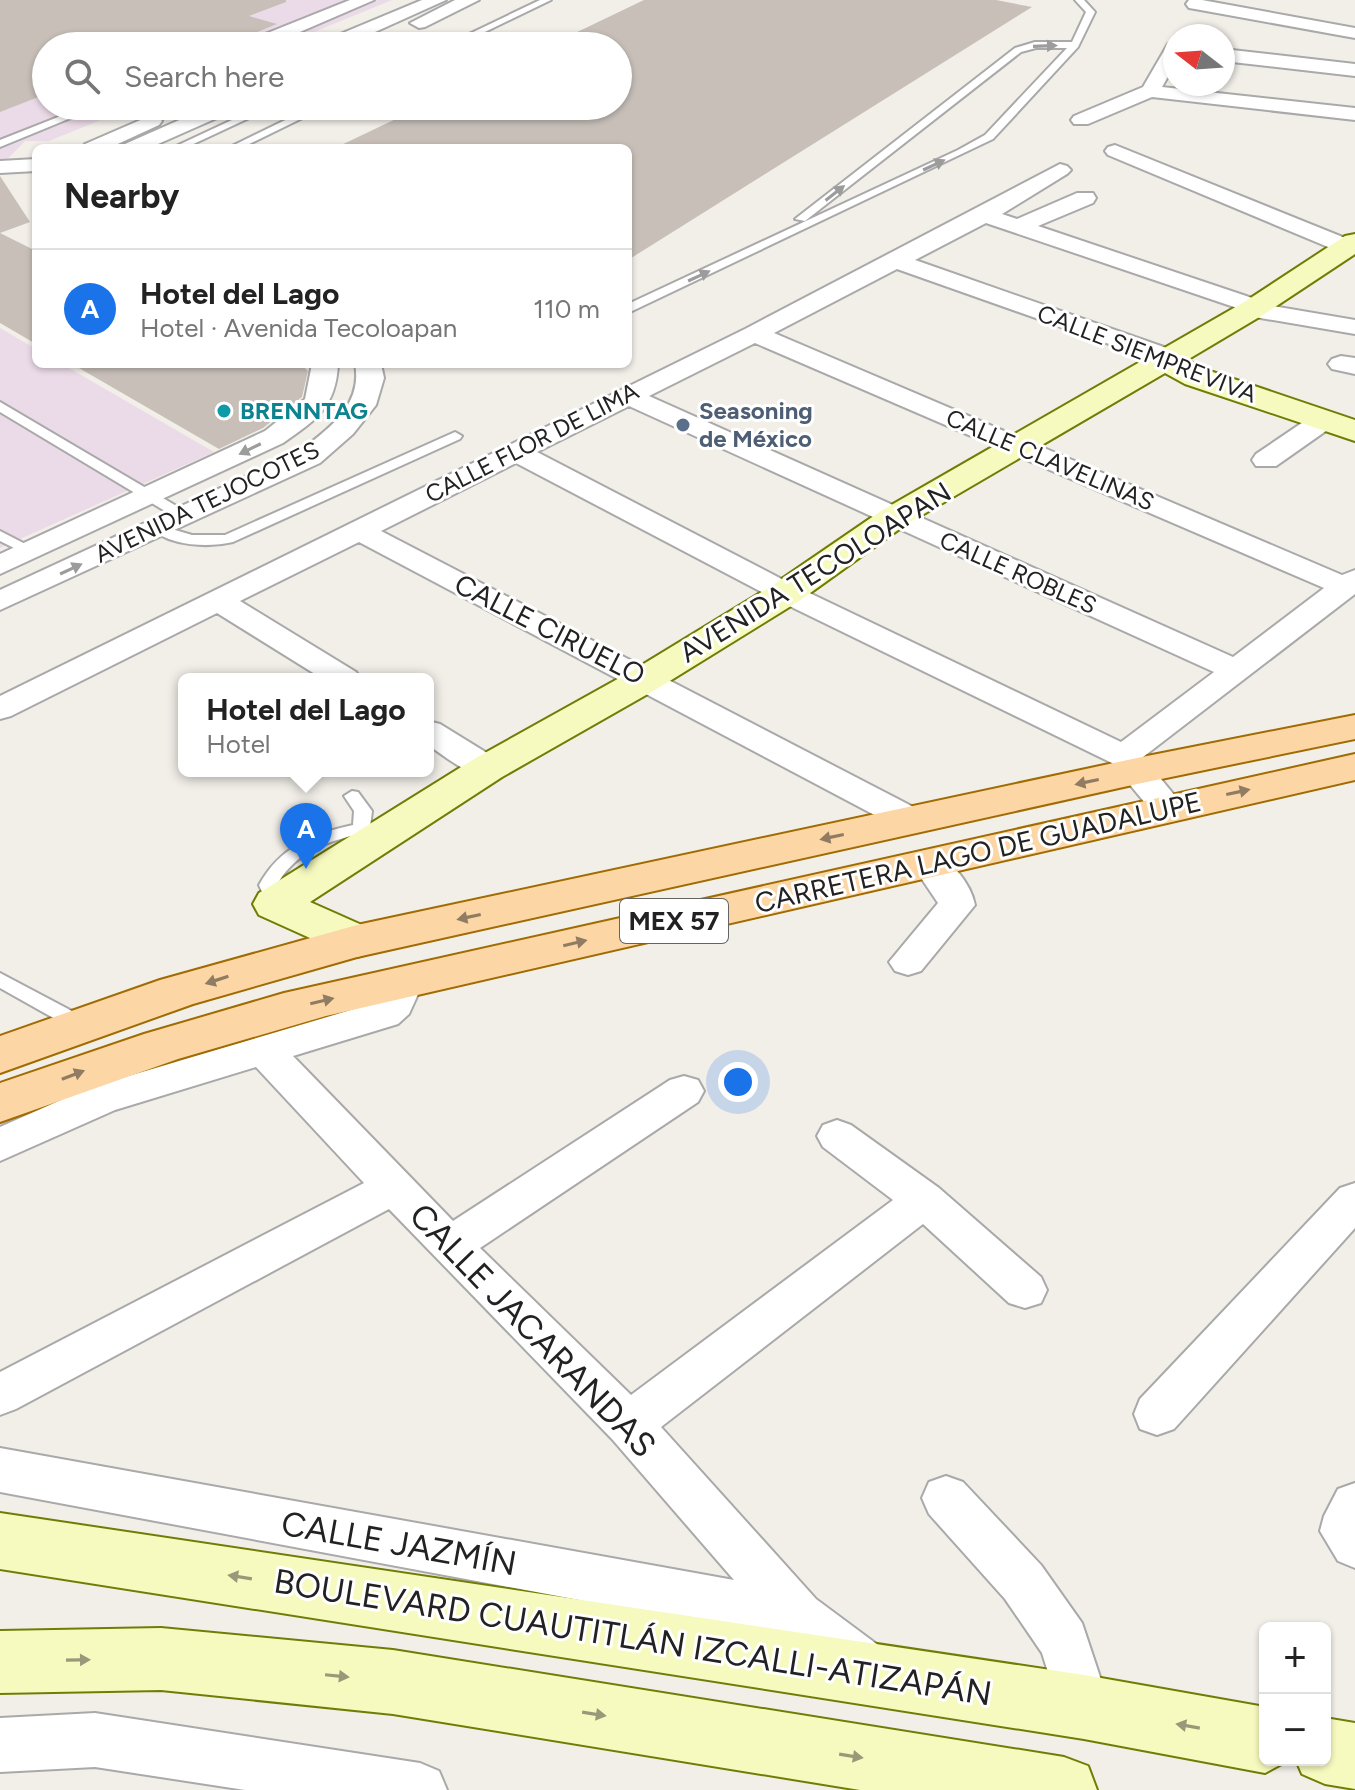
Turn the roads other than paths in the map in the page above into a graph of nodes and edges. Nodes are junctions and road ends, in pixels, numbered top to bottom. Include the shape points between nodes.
1 (365, 0) edge
2 (425, 0) edge
3 (437, 0) edge
4 (470, 0) edge
5 (547, 0) edge
6 (1079, 0) edge
7 (1196, 2) edge
8 (1185, 24) edge
9 (286, 32) edge
10 (340, 32) edge
11 (366, 32) edge
12 (398, 32) edge
13 (479, 32) edge
14 (1355, 33) edge
15 (1075, 45) junction
16 (1235, 56) edge
17 (1163, 69) edge
18 (1355, 70) edge
19 (1150, 91) junction
20 (1355, 114) edge
21 (60, 120) edge
22 (155, 120) edge
23 (196, 120) edge
24 (239, 120) edge
25 (292, 120) edge
26 (1081, 120) dead end
27 (0, 144) edge
28 (101, 144) edge
29 (141, 144) edge
30 (186, 144) edge
31 (241, 144) edge
32 (1115, 151) dead end
33 (32, 165) edge
34 (0, 167) edge
35 (1060, 170) dead end
36 (1085, 198) dead end
37 (984, 215) junction
38 (1018, 226) junction
39 (773, 241) junction
40 (1351, 244) edge
41 (894, 260) junction
42 (632, 307) edge
43 (1253, 309) junction
44 (1355, 327) edge
45 (754, 334) junction
46 (1169, 357) junction
47 (325, 368) edge
48 (369, 368) edge
49 (626, 395) junction
50 (0, 406) edge
51 (1324, 420) junction
52 (1355, 431) edge
53 (455, 436) dead end
54 (1020, 446) junction
55 (516, 452) junction
56 (1266, 460) dead end
57 (150, 497) junction
58 (185, 517) junction
59 (893, 518) junction
60 (158, 529) junction
61 (358, 530) junction
62 (0, 535) edge
63 (30, 552) junction
64 (0, 565) edge
65 (1351, 583) edge
66 (786, 593) junction
67 (0, 601) edge
68 (218, 601) junction
69 (1235, 670) junction
70 (335, 673) edge
71 (646, 679) junction
72 (0, 709) edge
73 (1355, 727) edge
74 (434, 735) edge
75 (1131, 764) junction
76 (1355, 767) edge
77 (488, 768) junction
78 (352, 796) dead end
79 (1167, 807) junction
80 (911, 820) junction
81 (367, 834) junction
82 (929, 863) junction
83 (275, 904) junction
84 (357, 941) junction
85 (278, 960) junction
86 (908, 962) dead end
87 (0, 980) edge
88 (394, 984) junction
89 (80, 1024) junction
90 (263, 1050) junction
91 (0, 1055) edge
92 (684, 1091) dead end
93 (0, 1103) edge
94 (837, 1136) dead end
95 (0, 1145) edge
96 (393, 1187) junction
97 (1355, 1200) edge
98 (913, 1209) junction
99 (450, 1246) junction
100 (1025, 1290) dead end
101 (0, 1395) edge
102 (1157, 1414) dead end
103 (629, 1424) junction
104 (0, 1470) edge
105 (946, 1498) dead end
106 (1355, 1505) edge
107 (0, 1541) edge
108 (1355, 1545) edge
109 (796, 1639) junction
110 (0, 1662) edge
111 (1084, 1707) junction
112 (1259, 1739) edge
113 (0, 1745) edge
114 (1331, 1752) edge
115 (1355, 1756) edge
116 (420, 1790) edge
117 (1064, 1790) edge

1 - 9 street
2 - 10 street via 348,20
3 - 11 street
4 - 12 street
5 - 13 lane
6 - 15 lane via 1091,12
7 - 8 street
7 - 14 street
39 -> 15 lane via 989,137
39 -> 15 lane via 1018,50
16 - 18 street
17 - 19 street
19 - 20 street
19 - 26 street
21 - 27 lane
22 - 28 street
23 - 29 street
24 - 30 lane
25 - 31 lane
32 - 40 street
33 - 34 street
35 - 37 street, CALLE FLOR DE LIMA
36 - 38 street
37 - 38 street
37 - 41 street, CALLE FLOR DE LIMA
38 - 43 street
42 -> 39 lane
40 - 43 street, AVENIDA TECOLOAPAN
41 - 45 street, CALLE FLOR DE LIMA
41 - 46 street, CALLE SIEMPREVIVA
43 - 44 street
43 - 46 street, AVENIDA TECOLOAPAN
45 - 49 street, CALLE FLOR DE LIMA
45 - 54 street, CALLE CLAVELINAS
46 - 51 street, CALLE SIEMPREVIVA via 1177,368 1196,377
46 - 54 street, AVENIDA TECOLOAPAN
47 -> 57 street, AVENIDA TEJOCOTES via 322,397 308,413 274,437
48 - 58 street, AVENIDA TEJOCOTES via 362,405 310,457
49 - 55 street, CALLE FLOR DE LIMA
49 - 59 street, CALLE ROBLES
50 - 57 lane
51 - 52 street, CALLE SIEMPREVIVA
51 - 56 street
53 - 60 lane via 228,539 181,539
54 - 59 street, AVENIDA TECOLOAPAN
54 - 65 street, CALLE CLAVELINAS
55 - 61 street, CALLE FLOR DE LIMA
55 - 66 street
57 - 58 lane
57 - 63 street, AVENIDA TEJOCOTES
58 - 60 street, AVENIDA TEJOCOTES
59 - 66 street, AVENIDA TECOLOAPAN
59 - 69 street, CALLE ROBLES
67 -> 60 street, AVENIDA TEJOCOTES
61 - 68 street, CALLE FLOR DE LIMA
61 - 71 street, CALLE CIRUELO
62 - 63 lane
63 - 64 street, AVENIDA TEJOCOTES
65 - 69 street
66 - 71 street, AVENIDA TECOLOAPAN
66 - 75 street
68 - 70 street
68 - 72 street, CALLE FLOR DE LIMA
69 - 75 street
71 - 77 street, AVENIDA TECOLOAPAN
71 - 80 street, CALLE CIRUELO
73 - 75 main road, CARRETERA LAGO DE GUADALUPE / MEX 57
74 - 77 street
75 - 79 street
75 -> 80 main road, CARRETERA LAGO DE GUADALUPE / MEX 57
79 -> 76 main road, CARRETERA LAGO DE GUADALUPE / MEX 57
77 - 81 street, AVENIDA TECOLOAPAN
78 - 81 lane via 363,811
79 - 82 main road, CARRETERA LAGO DE GUADALUPE / MEX 57
80 -> 84 main road, CARRETERA LAGO DE GUADALUPE / MEX 57
81 - 83 street, AVENIDA TECOLOAPAN
82 - 86 street via 957,905
88 -> 82 main road, CARRETERA LAGO DE GUADALUPE / MEX 57
83 - 84 street
83 - 85 street
84 - 85 main road, CARRETERA LAGO DE GUADALUPE / MEX 57
85 -> 89 main road, CARRETERA LAGO DE GUADALUPE / MEX 57
87 - 89 lane
88 - 90 street via 400,992 384,1014
93 -> 88 main road, CARRETERA LAGO DE GUADALUPE / MEX 57 via 224,1025
89 - 91 main road, CARRETERA LAGO DE GUADALUPE / MEX 57
90 - 95 street via 102,1099
90 - 96 street, CALLE JACARANDAS
92 - 99 street
94 - 98 street
96 - 99 street, CALLE JACARANDAS
96 - 101 street
97 - 102 street
98 - 100 street
98 - 103 street
99 - 103 street, CALLE JACARANDAS
103 - 109 street, CALLE JACARANDAS
104 - 109 street, CALLE JAZMÍN
105 - 111 street via 1023,1582 1064,1641
106 - 108 street via 1345,1531
109 -> 107 street, BOULEVARD CUAUTITLÁN IZCALLI-ATIZAPÁN
109 - 111 street, BOULEVARD CUAUTITLÁN IZCALLI-ATIZAPÁN via 874,1674
110 -> 117 street via 161,1659 393,1682
112 -> 111 street, BOULEVARD CUAUTITLÁN IZCALLI-ATIZAPÁN
113 - 116 street via 95,1740
114 - 115 street

